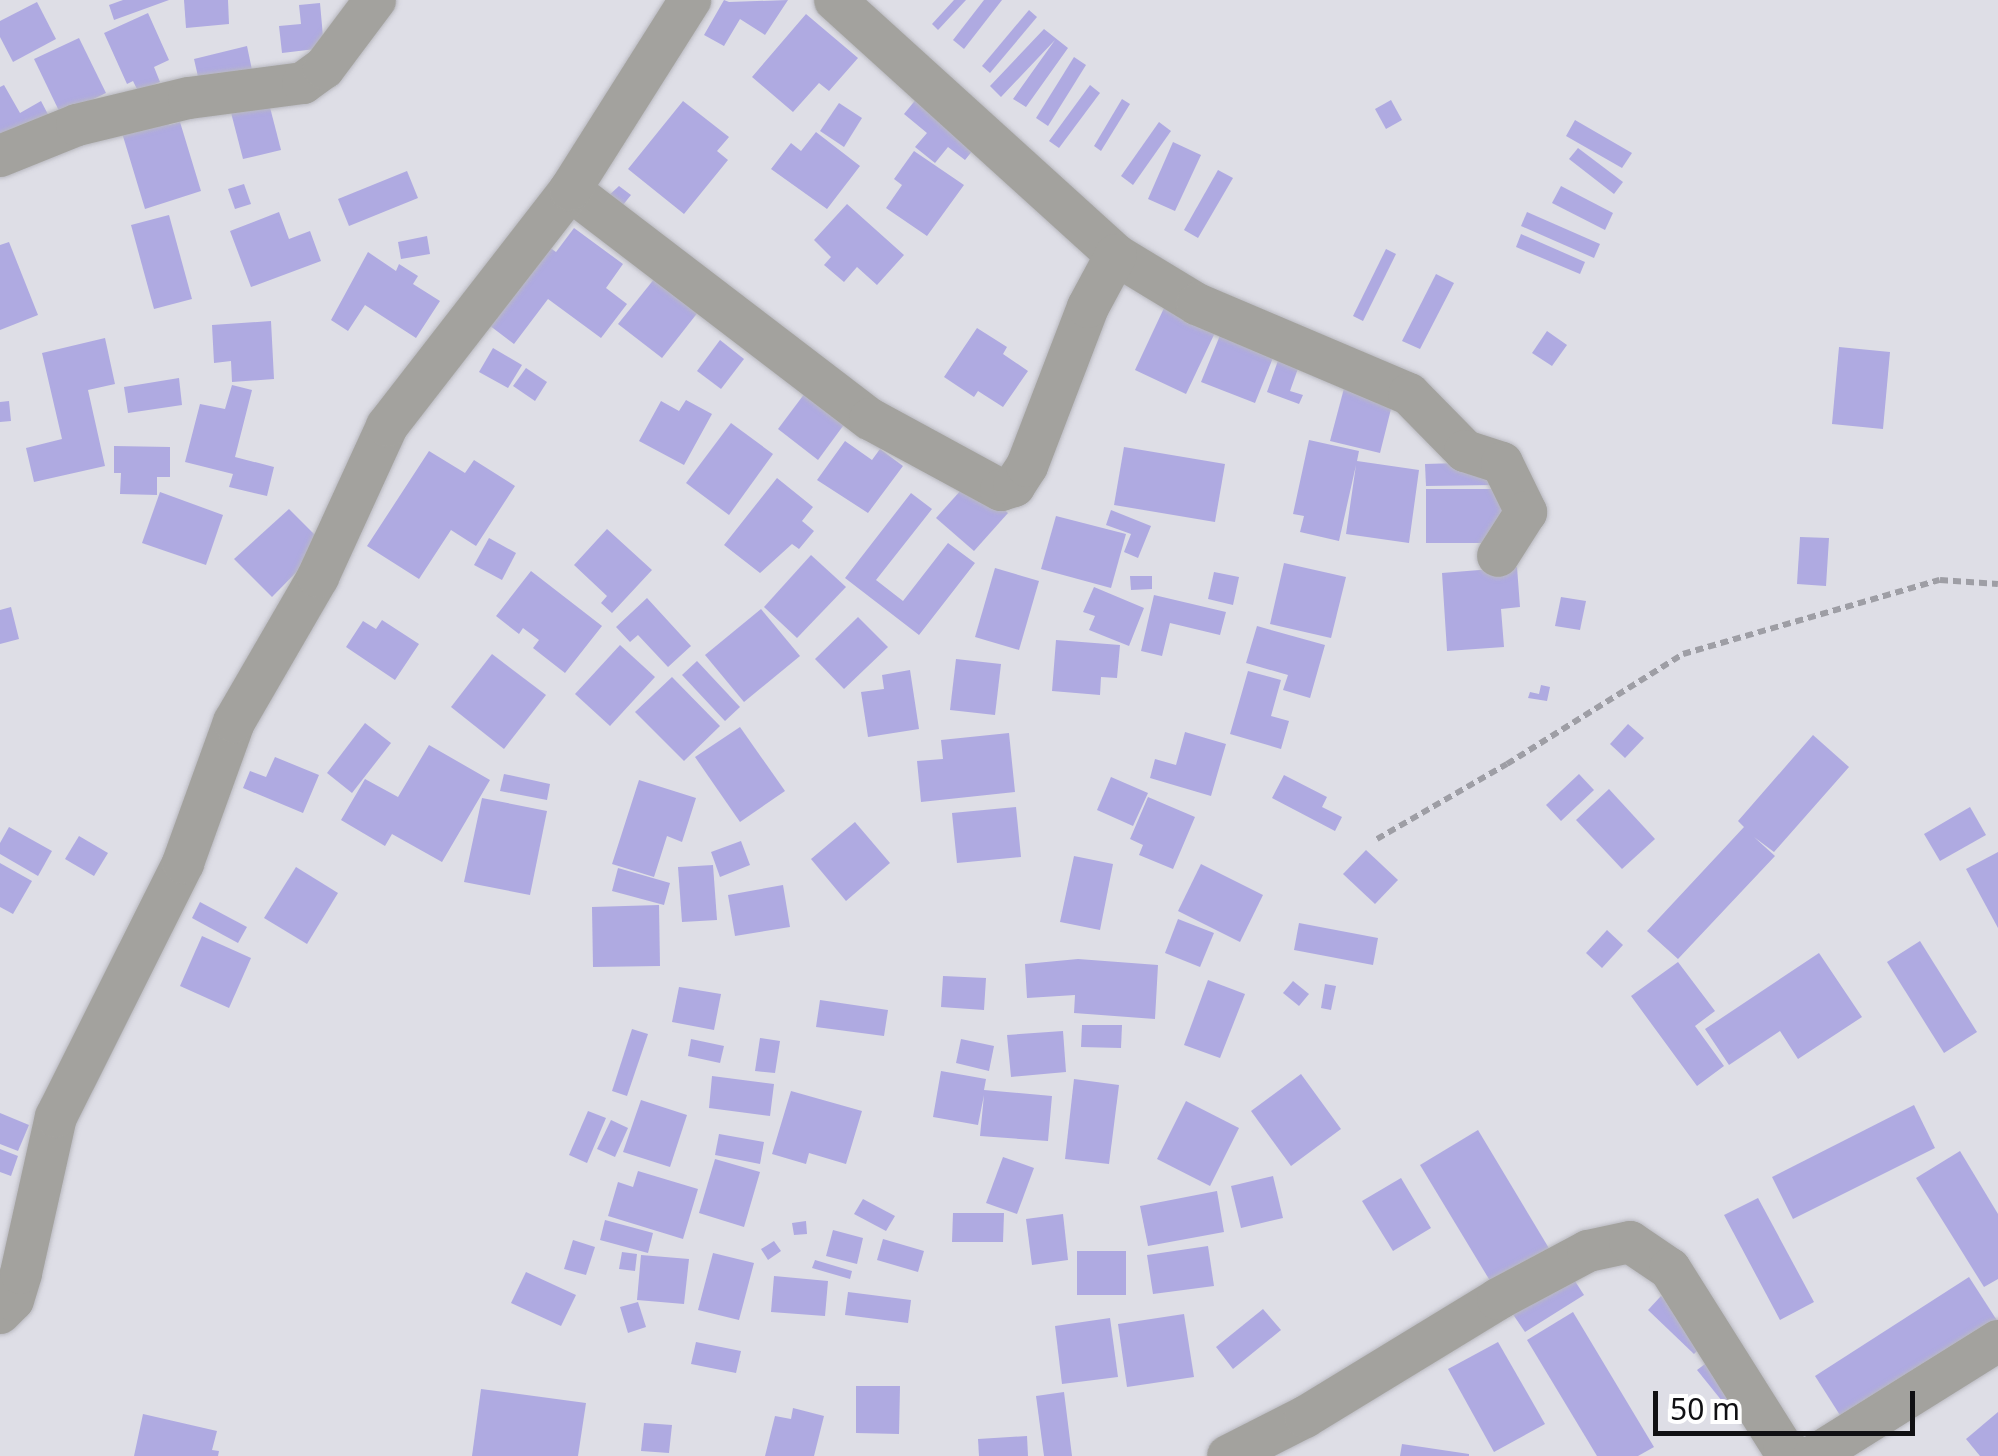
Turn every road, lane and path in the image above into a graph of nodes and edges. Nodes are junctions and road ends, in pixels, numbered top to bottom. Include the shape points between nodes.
1 (375, 0) edge
2 (690, 0) edge
3 (835, 0) edge
4 (0, 156) edge
5 (570, 190) junction
6 (1116, 255) junction
7 (1498, 556) dead end
8 (1998, 584) edge
9 (1377, 839) dead end
10 (0, 1313) edge
11 (1998, 1341) edge
12 (1228, 1456) edge
13 (1796, 1456) edge
14 (1814, 1456) edge

1 - 4 street via 324,68 303,83 189,98 77,125
2 - 5 street
3 - 6 street
5 - 6 street via 870,420 1000,490 1014,486 1027,466 1088,307
5 - 10 street via 386,426 318,577 234,722 183,863 56,1116 21,1272 13,1300
6 - 7 street via 1198,304 1409,394 1465,450 1502,463 1526,512
8 - 9 path via 1940,580 1682,654
11 - 14 street
12 - 13 street via 1588,1252 1630,1242 1670,1269 1784,1450

